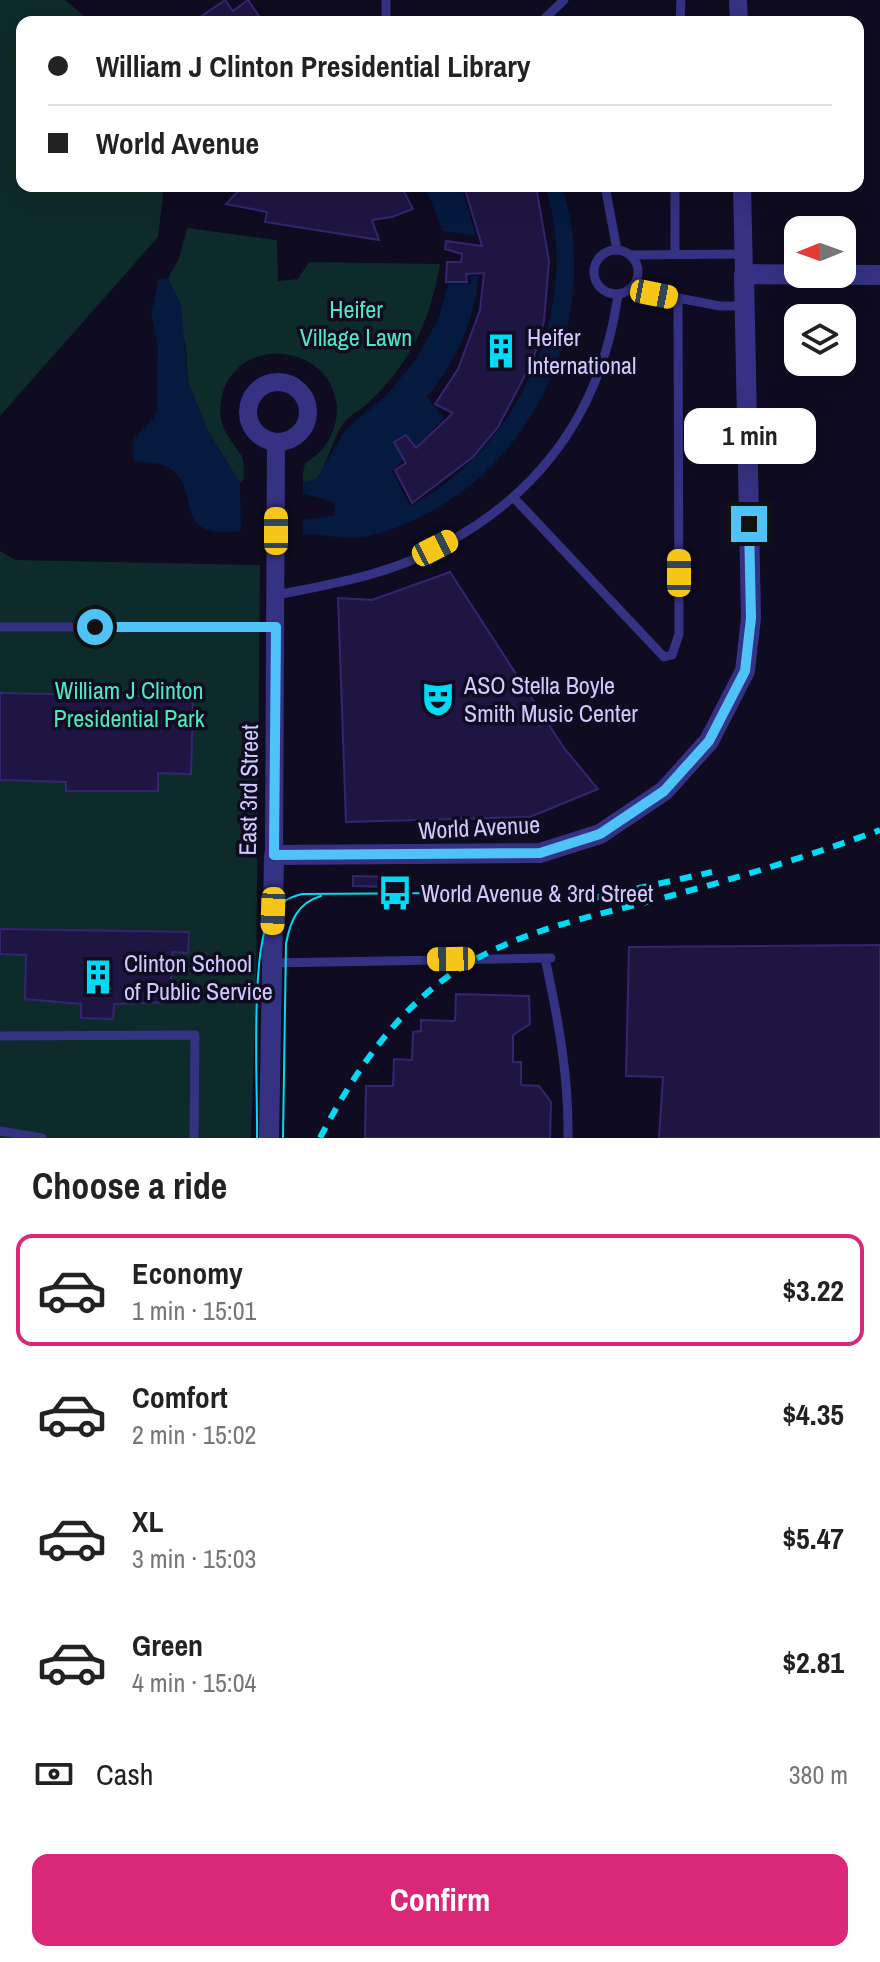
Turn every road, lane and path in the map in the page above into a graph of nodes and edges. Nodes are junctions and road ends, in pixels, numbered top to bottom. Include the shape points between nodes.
1 (564, 0) edge
2 (547, 16) edge
3 (606, 192) edge
4 (675, 192) edge
5 (742, 192) edge
6 (617, 250) junction
7 (675, 254) junction
8 (631, 255) junction
9 (744, 264) junction
10 (880, 275) edge
11 (631, 289) junction
12 (618, 295) junction
13 (678, 298) junction
14 (745, 306) junction
15 (276, 442) dead end
16 (515, 499) junction
17 (277, 595) junction
18 (0, 627) edge
19 (276, 627) junction
20 (274, 855) junction
21 (271, 963) junction
22 (0, 1036) edge
23 (0, 1131) edge
24 (42, 1138) edge
25 (194, 1138) edge
26 (269, 1138) edge
27 (568, 1138) edge

1 - 2 lane
3 - 6 lane
4 - 7 lane
5 - 9 street, World Avenue
6 - 8 lane
6 - 12 lane via 600,256 594,273 605,292
7 - 8 lane
7 - 9 lane
8 - 11 lane via 638,276
9 - 10 street
9 - 14 street, World Avenue
11 - 12 lane
11 - 13 lane
12 - 16 lane via 612,339 587,398 556,452
13 - 14 lane
13 - 16 lane via 679,634 672,655 664,657
14 - 20 street, World Avenue via 751,618 745,671 709,741 664,791 600,834 540,853
15 - 17 street, East 3rd Street
16 - 17 lane via 467,532 410,561
17 - 19 street, East 3rd Street
18 - 19 lane
19 - 20 street, East 3rd Street
20 - 21 street, East 3rd Street
21 - 26 street, East 3rd Street
21 - 27 lane via 548,958 569,1099
22 - 25 lane via 195,1035
23 - 24 lane

